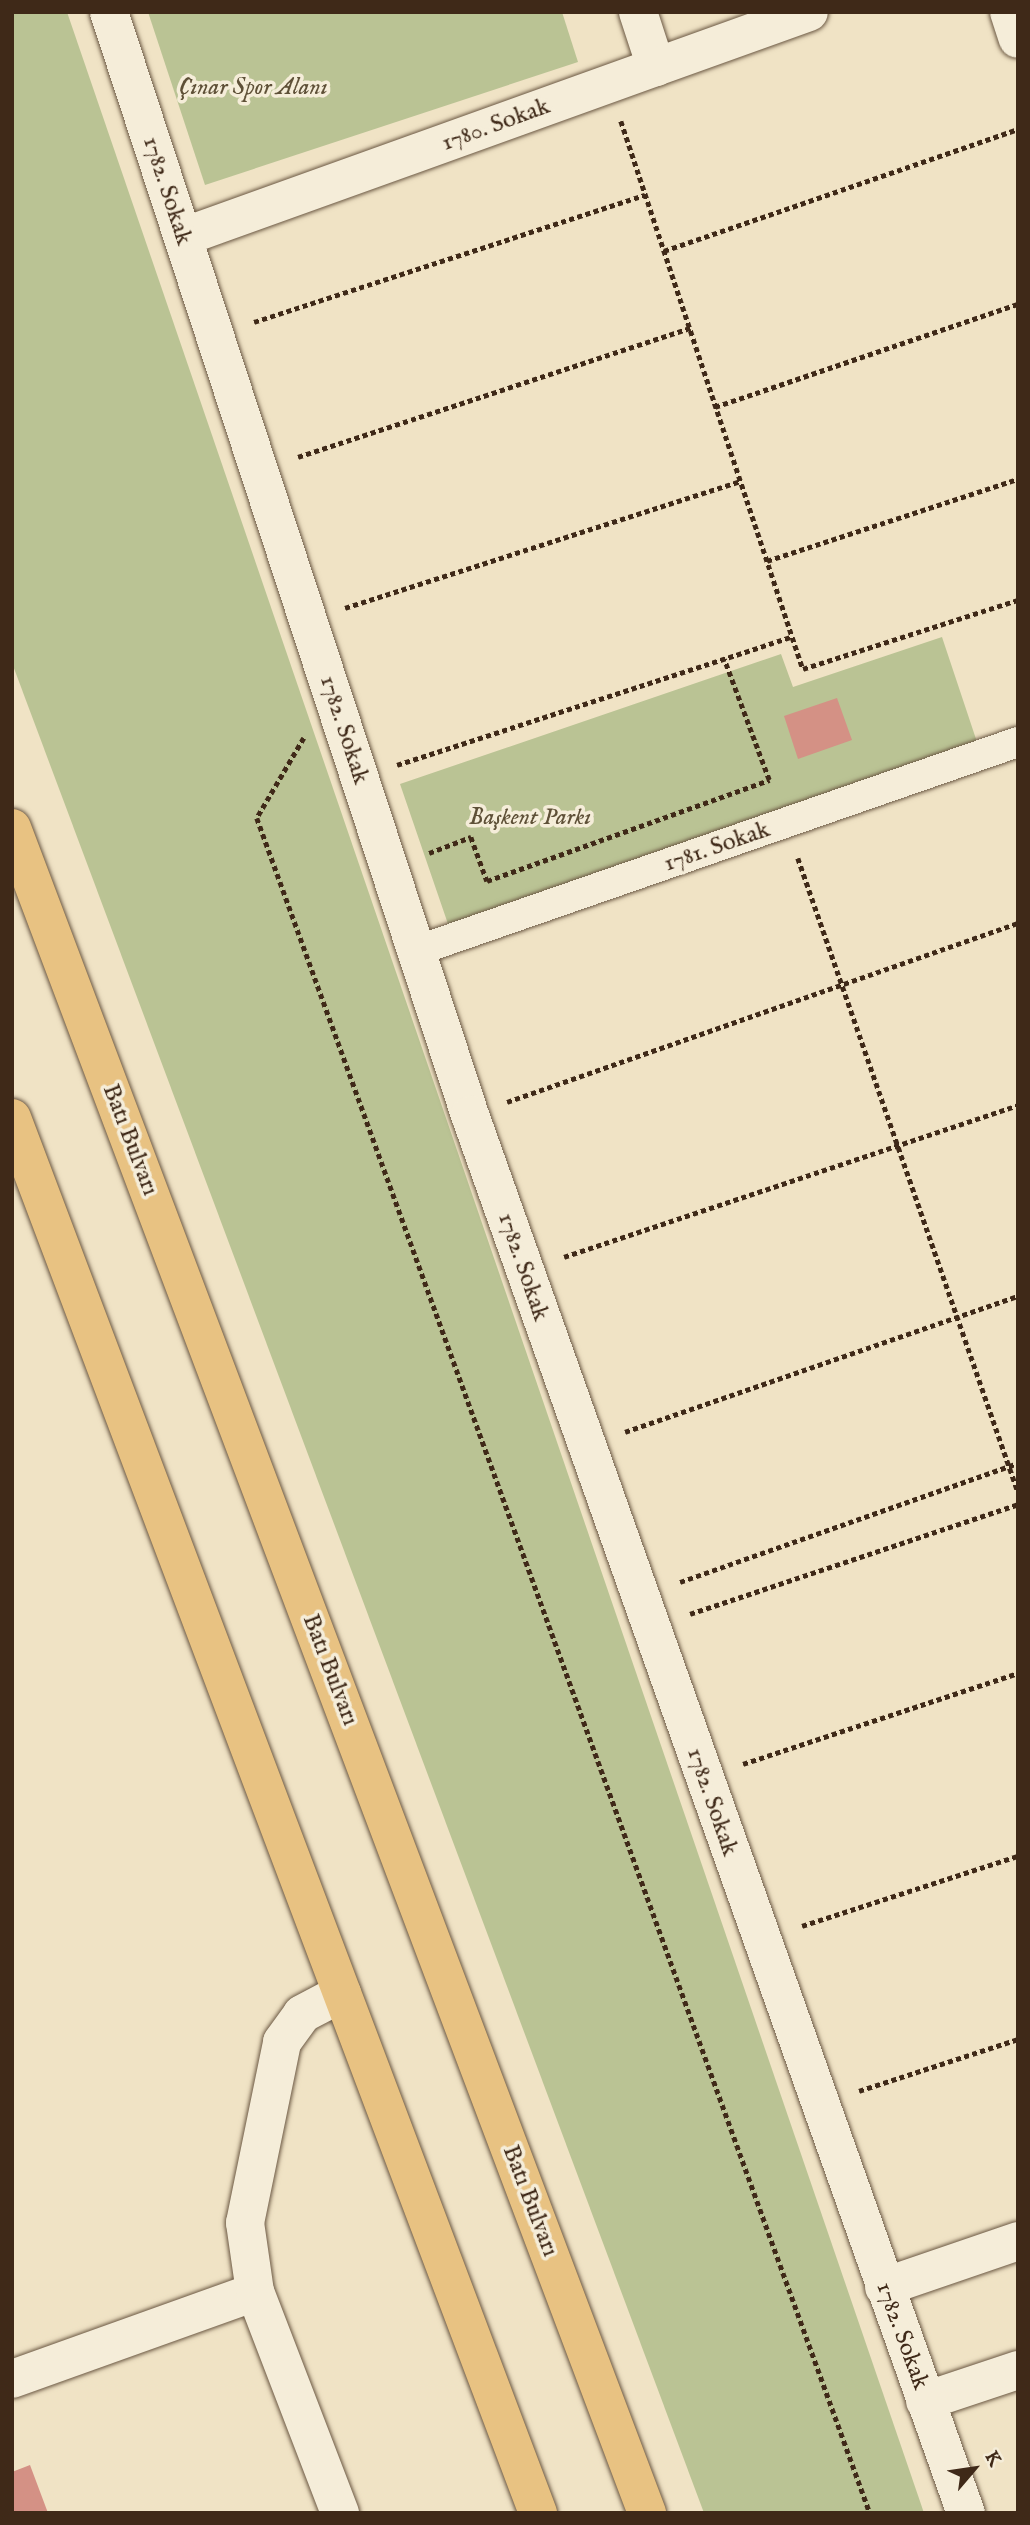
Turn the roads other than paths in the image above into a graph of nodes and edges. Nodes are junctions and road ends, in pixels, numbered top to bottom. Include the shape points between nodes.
1 (109, 12) edge
2 (638, 12) edge
3 (809, 12) edge
4 (1009, 12) edge
5 (1018, 39) edge
6 (656, 67) junction
7 (183, 237) junction
8 (1018, 743) edge
9 (12, 828) edge
10 (416, 951) junction
11 (12, 1118) edge
12 (342, 1993) junction
13 (1018, 2241) edge
14 (884, 2287) junction
15 (255, 2292) junction
16 (1018, 2370) edge
17 (12, 2379) edge
18 (925, 2401) junction
19 (340, 2513) edge
20 (538, 2513) edge
21 (647, 2513) edge
22 (965, 2513) edge

1 - 7 street, 1782. Sokak
2 - 6 street
3 - 6 street, 1780. Sokak
4 - 5 street
6 - 7 street, 1780. Sokak
7 - 10 street, 1782. Sokak
8 - 10 street, 1781. Sokak
9 - 21 main road, Batı Bulvarı
10 - 14 street, 1782. Sokak via 524,1270
11 - 12 main road
12 - 15 street via 302,2014 279,2050 245,2223
12 - 20 main road
13 - 14 street
14 - 18 street, 1782. Sokak
15 - 17 street
15 - 19 street
16 - 18 street
18 - 22 street, 1782. Sokak

